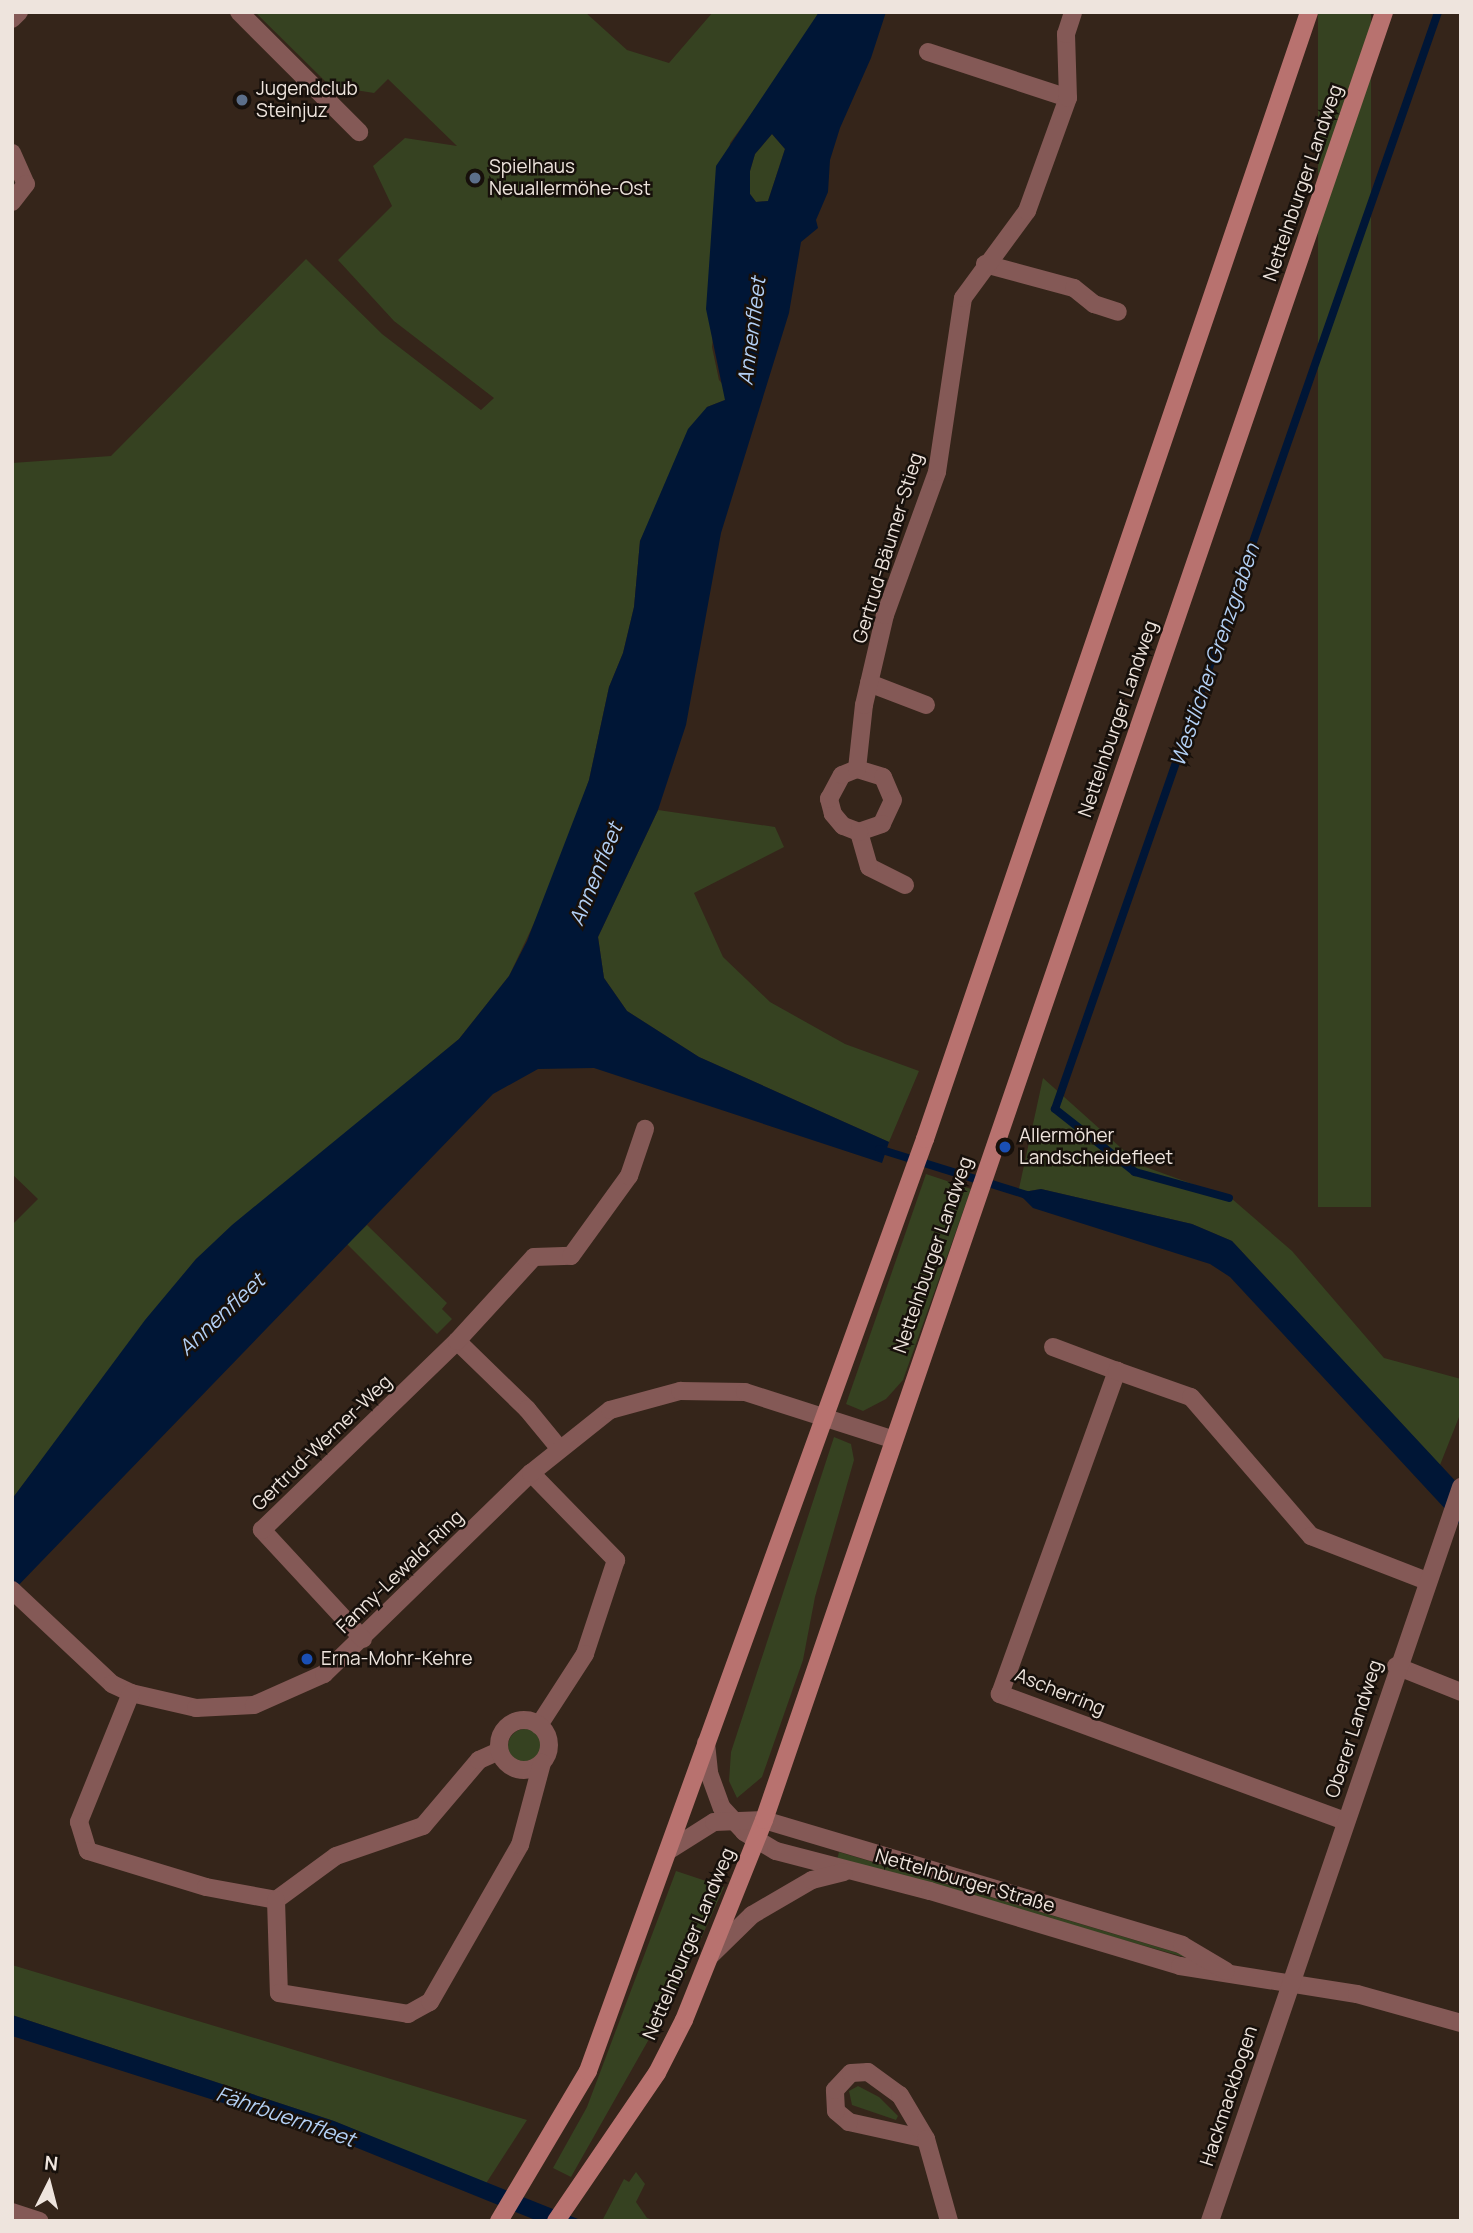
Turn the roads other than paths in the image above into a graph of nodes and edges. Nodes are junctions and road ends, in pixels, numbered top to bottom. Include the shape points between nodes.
1 (19, 12) edge
2 (239, 12) edge
3 (1073, 12) edge
4 (1309, 12) edge
5 (1384, 12) edge
6 (12, 19) edge
7 (928, 52) dead end
8 (1068, 98) junction
9 (359, 132) dead end
10 (12, 153) edge
11 (12, 202) edge
12 (985, 264) junction
13 (1118, 312) dead end
14 (869, 684) junction
15 (926, 705) dead end
16 (857, 769) junction
17 (859, 832) junction
18 (905, 885) dead end
19 (645, 1129) dead end
20 (457, 1341) junction
21 (1053, 1347) dead end
22 (1117, 1371) junction
23 (824, 1417) junction
24 (891, 1439) junction
25 (559, 1448) junction
26 (531, 1473) junction
27 (1461, 1487) edge
28 (1427, 1581) junction
29 (16, 1593) edge
30 (363, 1639) junction
31 (1396, 1666) junction
32 (1461, 1692) edge
33 (131, 1693) junction
34 (539, 1725) junction
35 (706, 1743) junction
36 (499, 1751) junction
37 (542, 1763) junction
38 (730, 1818) junction
39 (764, 1820) junction
40 (1345, 1821) junction
41 (755, 1840) junction
42 (668, 1851) junction
43 (850, 1871) junction
44 (276, 1900) junction
45 (710, 1956) junction
46 (1229, 1973) junction
47 (1288, 1985) junction
48 (1461, 2023) edge
49 (926, 2138) junction
50 (12, 2212) edge
51 (500, 2219) edge
52 (40, 2221) edge
53 (556, 2221) edge
54 (949, 2221) edge
55 (1210, 2221) edge

1 - 6 street
2 - 9 street
3 - 8 street, Gertrud-Bäumer-Stieg via 1066,34
4 - 23 main road via 912,1177
5 - 24 main road, Nettelnburger Landweg
7 - 8 street
8 - 12 street, Gertrud-Bäumer-Stieg via 1027,211
10 - 11 street via 26,184
12 - 13 street via 1074,288 1094,304
12 - 14 street, Gertrud-Bäumer-Stieg via 963,298 937,472 885,615
14 - 15 street
14 - 16 street, Gertrud-Bäumer-Stieg
16 - 17 street via 842,775 830,799 833,814 843,826
16 - 17 street via 883,777 893,800 882,824
17 - 18 street via 869,867
19 - 20 street, Gertrud-Werner-Weg via 629,1176 571,1256 534,1257
20 - 25 street via 527,1409
20 - 30 street, Gertrud-Werner-Weg via 262,1530
21 - 22 street
22 - 28 street via 1191,1397 1311,1536
22 - 40 street, Ascherring via 1000,1694
23 - 24 street
23 - 25 street, Fanny-Lewald-Ring via 745,1392 680,1391 611,1410
23 - 35 main road
24 - 39 main road, Nettelnburger Landweg
25 - 26 street, Fanny-Lewald-Ring
26 - 30 street, Fanny-Lewald-Ring
26 - 34 street via 616,1560 585,1654
27 - 28 street, Oberer Landweg
28 - 31 street, Oberer Landweg
29 - 33 street, Fanny-Lewald-Ring via 113,1684
30 - 33 street, Fanny-Lewald-Ring via 324,1674 254,1705 196,1708
31 - 32 street
31 - 40 street, Oberer Landweg
33 - 44 street via 79,1822 88,1851 206,1887
34 - 36 street via 513,1722 502,1732
34 - 37 street via 549,1739
35 - 38 street via 709,1773
35 - 42 main road
36 - 37 street via 517,1769
36 - 44 street via 479,1760 423,1826 336,1856
37 - 44 street via 520,1845 430,2002 408,2014 279,1993
38 - 39 street, Nettelnburger Landweg
38 - 41 street
38 - 42 street, Nettelnburger Landweg via 699,1828
39 - 41 main road, Nettelnburger Landweg
39 - 46 street, Nettelnburger Straße via 1182,1945
40 - 47 street, Oberer Landweg
41 - 43 street
41 - 45 main road, Nettelnburger Landweg
42 - 51 main road via 588,2071
43 - 45 street, Nettelnburger Straße via 812,1880 752,1914
43 - 46 street, Nettelnburger Straße via 1180,1966
45 - 53 main road, Nettelnburger Landweg via 657,2073
46 - 47 street, Nettelnburger Straße
47 - 48 street, Nettelnburger Straße via 1357,1994
47 - 55 street, Hackmackbogen
49 - 49 street via 900,2095 868,2072 851,2073 835,2090 836,2111 849,2122
49 - 54 street
50 - 52 street

